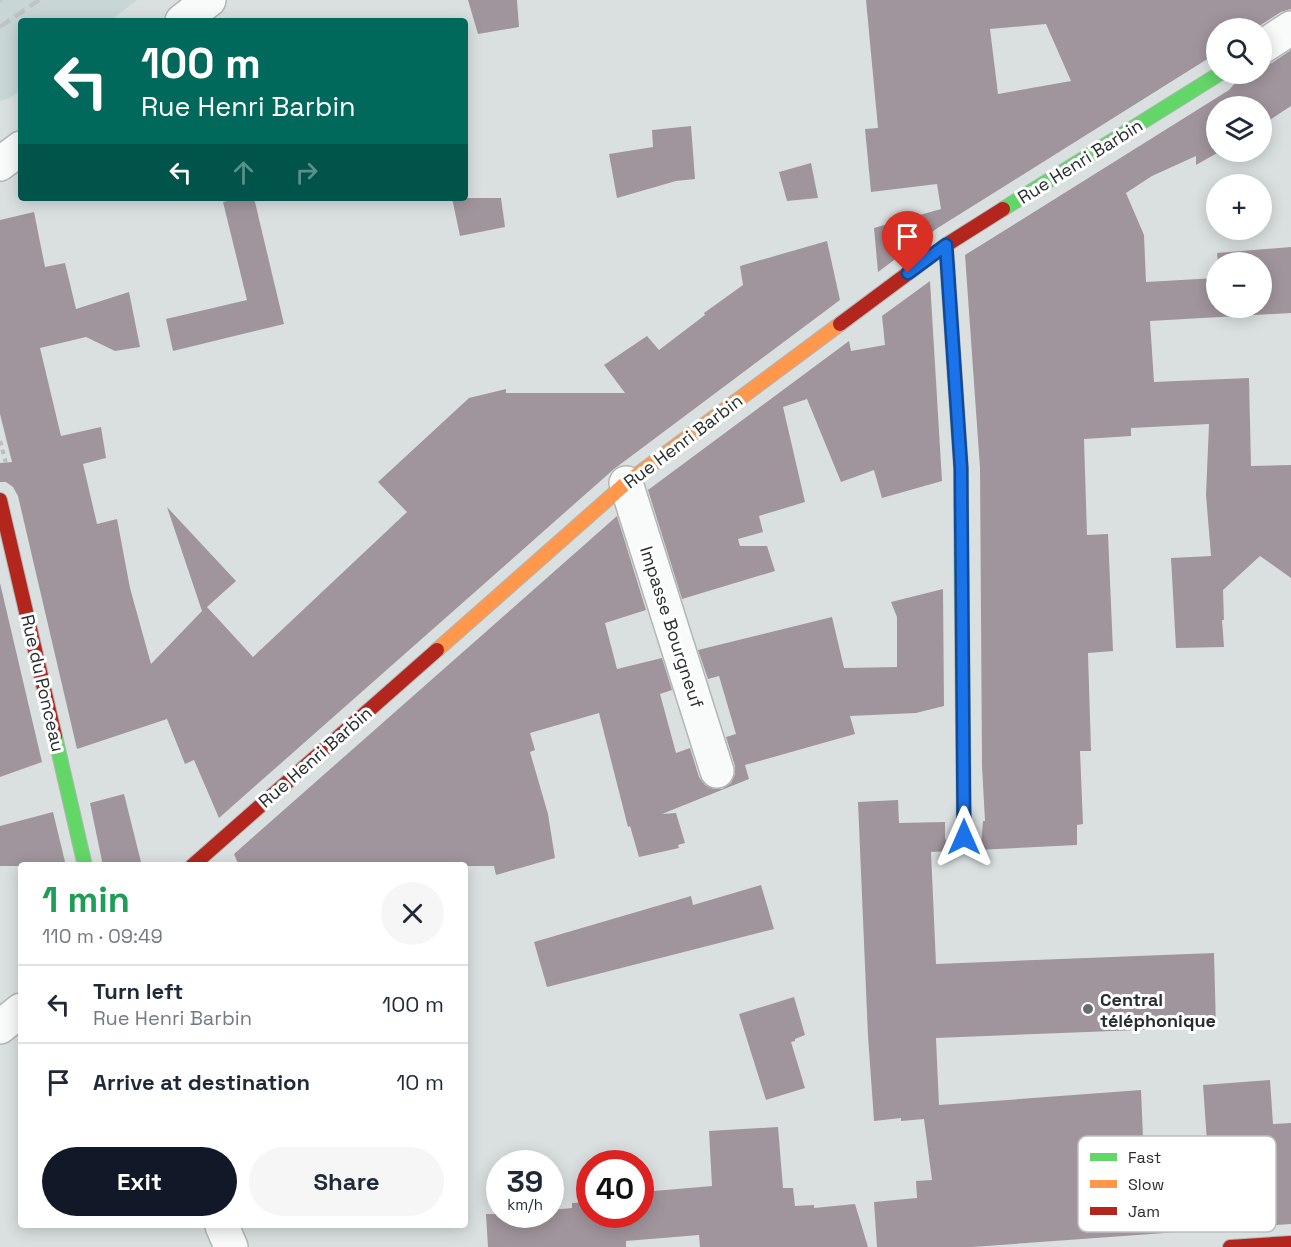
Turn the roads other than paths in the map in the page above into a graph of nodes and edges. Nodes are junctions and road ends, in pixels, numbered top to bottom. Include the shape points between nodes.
1 (208, 0) edge
2 (186, 18) edge
3 (1291, 28) edge
4 (1272, 40) edge
5 (1206, 82) edge
6 (18, 150) edge
7 (0, 164) edge
8 (946, 245) junction
9 (626, 483) junction
10 (0, 500) edge
11 (717, 771) dead end
12 (964, 837) dead end
13 (84, 862) edge
14 (197, 862) edge
15 (18, 1012) edge
16 (0, 1027) edge
17 (223, 1228) edge
18 (1291, 1243) edge
19 (231, 1247) edge
20 (1230, 1247) edge

1 - 2 street
3 - 4 street
5 - 8 street, Rue Henri Barbin
6 - 7 street
8 - 9 street, Rue Henri Barbin
8 - 12 street via 961,468
9 - 11 street, Impasse Bourgneuf
9 - 14 street, Rue Henri Barbin
10 - 13 street, Rue du Ponceau
15 - 16 street
17 - 19 street
18 - 20 street

